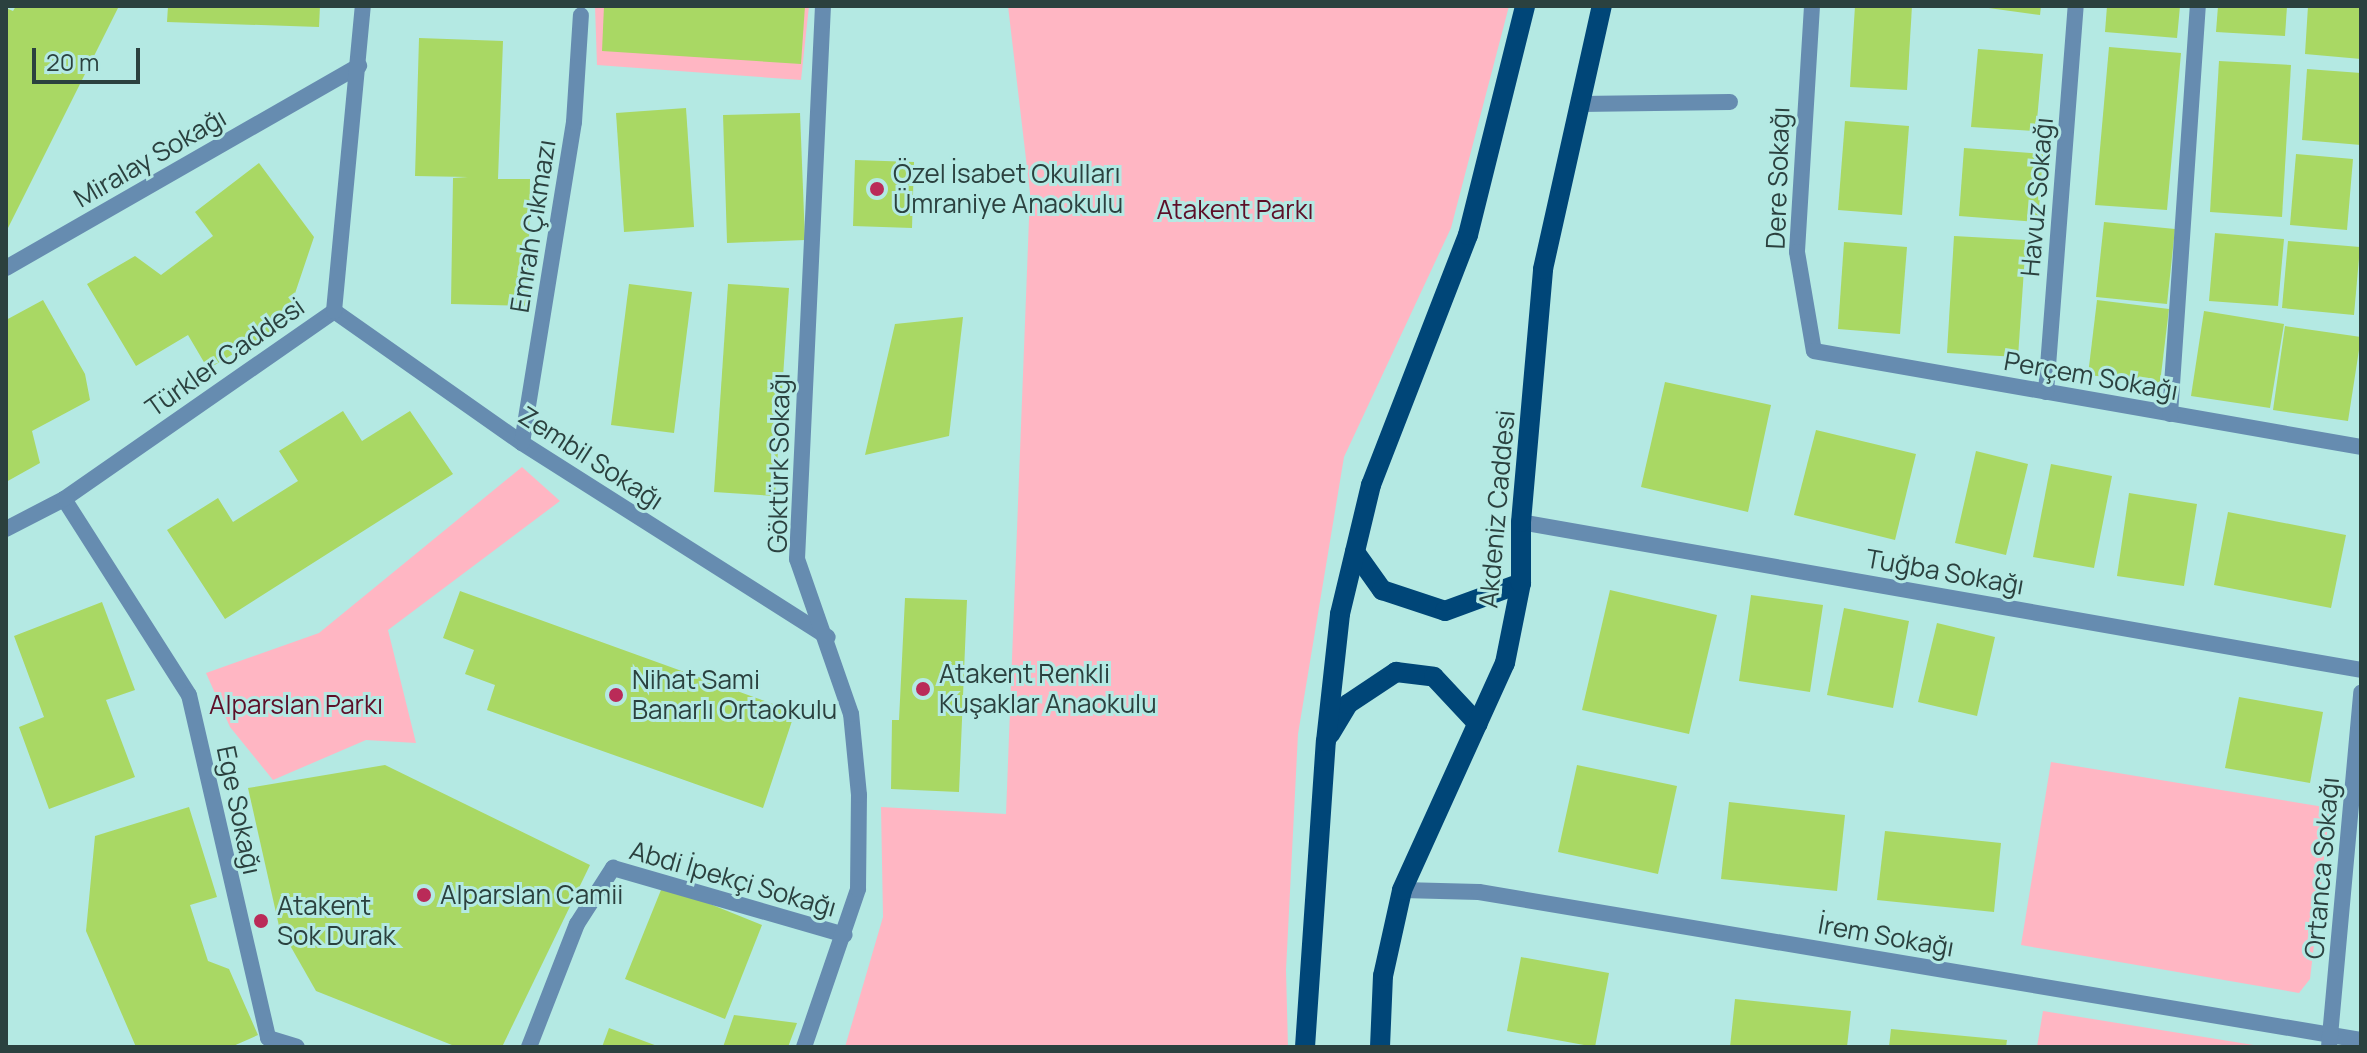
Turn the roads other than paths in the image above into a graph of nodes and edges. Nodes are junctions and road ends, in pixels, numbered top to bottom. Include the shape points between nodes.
1 (363, 6) edge
2 (823, 6) edge
3 (1525, 6) edge
4 (1602, 6) edge
5 (1812, 6) edge
6 (2076, 6) edge
7 (2198, 6) edge
8 (581, 15) dead end
9 (359, 66) junction
10 (1730, 102) dead end
11 (1580, 104) junction
12 (6, 268) edge
13 (334, 311) junction
14 (1814, 351) joint
15 (2046, 392) junction
16 (2170, 414) junction
17 (522, 443) junction
18 (2361, 447) edge
19 (64, 499) junction
20 (1521, 522) junction
21 (6, 529) edge
22 (1355, 552) junction
23 (1521, 583) junction
24 (828, 637) junction
25 (2361, 670) edge
26 (2361, 692) edge
27 (1478, 724) junction
28 (1326, 741) junction
29 (1402, 890) junction
30 (845, 935) junction
31 (2361, 1040) edge
32 (2330, 1041) edge
33 (297, 1047) edge
34 (529, 1047) edge
35 (804, 1047) edge
36 (1305, 1047) edge
37 (1380, 1047) edge

1 - 9 street, Türkler Caddesi
2 - 24 street, Göktürk Sokağı via 797,559
3 - 22 main road via 1468,235 1371,485
4 - 11 main road, Akdeniz Caddesi
5 - 14 street, Dere Sokağı via 1797,252
6 - 15 street, Havuz Sokağı
7 - 16 street
8 - 17 street, Emrah Çıkmazı via 574,122
9 - 12 street, Miralay Sokağı
9 - 13 street, Türkler Caddesi
10 - 11 street
11 - 20 main road, Akdeniz Caddesi via 1543,269
13 - 17 street, Zembil Sokağı
13 - 19 street, Türkler Caddesi
14 - 15 street, Perçem Sokağı
15 - 16 street, Perçem Sokağı
16 - 18 street, Perçem Sokağı
17 - 24 street, Zembil Sokağı
19 - 21 street, Türkler Caddesi
19 - 33 street, Ege Sokağı via 189,695 268,1038
20 - 23 main road, Akdeniz Caddesi
20 - 25 street, Tuğba Sokağı
22 - 23 main road via 1382,590 1445,611
22 - 28 main road via 1340,614
23 - 27 main road, Akdeniz Caddesi via 1505,663
24 - 30 street, Göktürk Sokağı via 851,714 859,795 858,889
26 - 32 street, Ortanca Sokağı
27 - 28 main road via 1434,677 1396,672 1348,704
27 - 29 main road, Akdeniz Caddesi
28 - 36 main road
29 - 32 street, İrem Sokağı via 1479,892
29 - 37 main road, Akdeniz Caddesi via 1383,976
30 - 34 street, Abdi İpekçi Sokağı via 613,868 577,924
30 - 35 street, Göktürk Sokağı
31 - 32 street, İrem Sokağı

